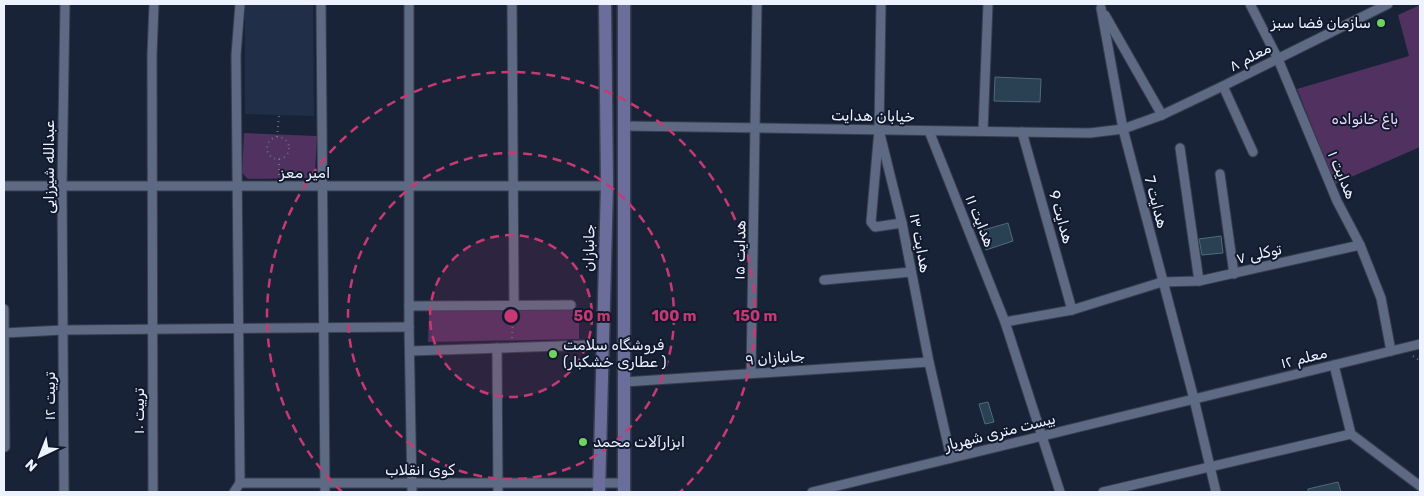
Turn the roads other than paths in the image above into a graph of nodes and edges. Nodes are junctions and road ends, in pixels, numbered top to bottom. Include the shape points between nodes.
1 (65, 4) edge
2 (154, 4) edge
3 (240, 4) edge
4 (321, 4) edge
5 (409, 4) edge
6 (512, 4) edge
7 (605, 4) edge
8 (624, 4) edge
9 (756, 4) edge
10 (881, 4) edge
11 (988, 4) edge
12 (1250, 4) edge
13 (1388, 4) edge
14 (1100, 6) edge
15 (1278, 59) junction
16 (1223, 86) junction
17 (1162, 115) junction
18 (624, 126) junction
19 (756, 128) junction
20 (1123, 129) junction
21 (880, 130) junction
22 (929, 131) junction
23 (983, 131) junction
24 (1022, 132) junction
25 (1180, 148) dead end
26 (1253, 152) dead end
27 (1220, 174) dead end
28 (4, 186) edge
29 (62, 186) junction
30 (152, 186) junction
31 (238, 186) junction
32 (322, 186) junction
33 (607, 186) junction
34 (410, 187) junction
35 (514, 187) junction
36 (902, 222) junction
37 (1360, 245) junction
38 (911, 272) junction
39 (1234, 274) junction
40 (824, 280) dead end
41 (1199, 281) junction
42 (1162, 282) junction
43 (514, 305) junction
44 (571, 305) dead end
45 (409, 306) junction
46 (4, 309) edge
47 (1072, 310) junction
48 (1005, 322) junction
49 (409, 327) junction
50 (238, 328) junction
51 (323, 328) junction
52 (152, 329) junction
53 (63, 330) junction
54 (4, 332) edge
55 (1420, 344) edge
56 (588, 345) dead end
57 (497, 348) junction
58 (410, 351) junction
59 (1391, 351) junction
60 (929, 362) junction
61 (1334, 365) junction
62 (751, 373) junction
63 (624, 382) junction
64 (1194, 399) junction
65 (1351, 434) junction
66 (1042, 436) junction
67 (5, 447) dead end
68 (951, 458) junction
69 (1210, 467) junction
70 (240, 483) junction
71 (1420, 486) edge
72 (325, 488) edge
73 (412, 488) edge
74 (498, 488) edge
75 (599, 488) edge
76 (624, 488) edge
77 (64, 492) edge
78 (153, 492) edge
79 (234, 492) edge
80 (812, 492) edge
81 (1060, 492) edge
82 (1103, 492) edge
83 (1216, 492) edge

1 - 29 street, عبدالله شیرزایی
2 - 30 street, تربیت ۱۰
3 - 31 street via 236,56
4 - 32 street
5 - 34 street
6 - 35 street
7 - 33 main road, جانبازان
8 - 18 main road
9 - 19 street, هدایت ۱۵
10 - 21 street
11 - 23 street
12 - 15 street, هدایت ۱
13 - 15 street, معلم ۸
14 - 17 street
14 - 20 street, هدایت 7
15 - 16 street, معلم ۸
15 - 37 street, هدایت ۱ via 1337,202
16 - 17 street, معلم ۸
16 - 26 street
17 - 20 street, معلم ۸
18 - 19 street, خیابان هدایت
18 - 63 main road
19 - 21 street, خیابان هدایت
19 - 62 street, هدایت ۱۵
20 - 24 street, خیابان هدایت via 1090,133
20 - 42 street, هدایت 7
21 - 22 street, خیابان هدایت
21 - 36 street, هدایت ۱۳
21 - 36 street via 871,222 875,227
22 - 23 street, خیابان هدایت
22 - 48 street, هدایت ۱۱
23 - 24 street, خیابان هدایت
24 - 47 street, هدایت 9
25 - 41 street
27 - 39 street
28 - 29 street, امیر معز
29 - 30 street, امیر معز
29 - 53 street, عبدالله شیرزایی
30 - 31 street, امیر معز
30 - 52 street, تربیت ۱۰
31 - 32 street, امیر معز
31 - 50 street
32 - 34 street, امیر معز
32 - 51 street
33 - 35 street, امیر معز
33 - 75 main road, جانبازان
34 - 35 street, امیر معز
34 - 45 street
35 - 43 street
36 - 38 street, هدایت ۱۳
37 - 39 street, توکلی ۷
37 - 59 street, هدایت ۱ via 1381,298
38 - 40 street
38 - 60 street, هدایت ۱۳
39 - 41 street, توکلی ۷
41 - 42 street, توکلی ۷
42 - 47 street, توکلی ۷
42 - 64 street, هدایت 7
43 - 44 street
43 - 45 street
45 - 49 street
46 - 54 street
47 - 48 street, توکلی ۷
48 - 66 street, هدایت ۱۱
49 - 51 street
49 - 58 street
50 - 51 street
50 - 52 street
50 - 70 street
51 - 72 street
52 - 53 street
52 - 78 street, تربیت ۱۰
53 - 54 street
53 - 77 street, تربیت ۱۲
54 - 67 street
55 - 59 street, معلم ۱۲
56 - 57 street
57 - 58 street
57 - 74 street
58 - 73 street
59 - 61 street, معلم ۱۲
60 - 62 street, جانبازان ۹
60 - 68 street, هدایت ۱۳
61 - 64 street, معلم ۱۲
61 - 65 street
62 - 63 street, جانبازان ۹
63 - 76 main road
64 - 66 street, بیست متری شهریار
64 - 69 street, هدایت 7
65 - 69 street
65 - 71 street
66 - 68 street, بیست متری شهریار
66 - 81 street, هدایت ۱۱
68 - 80 street, بیست متری شهریار
69 - 82 street
69 - 83 street, هدایت 7
70 - 72 street, کوی انقلاب
70 - 79 street
72 - 73 street, کوی انقلاب
73 - 74 street, کوی انقلاب
74 - 75 street, کوی انقلاب
75 - 76 street, کوی انقلاب

